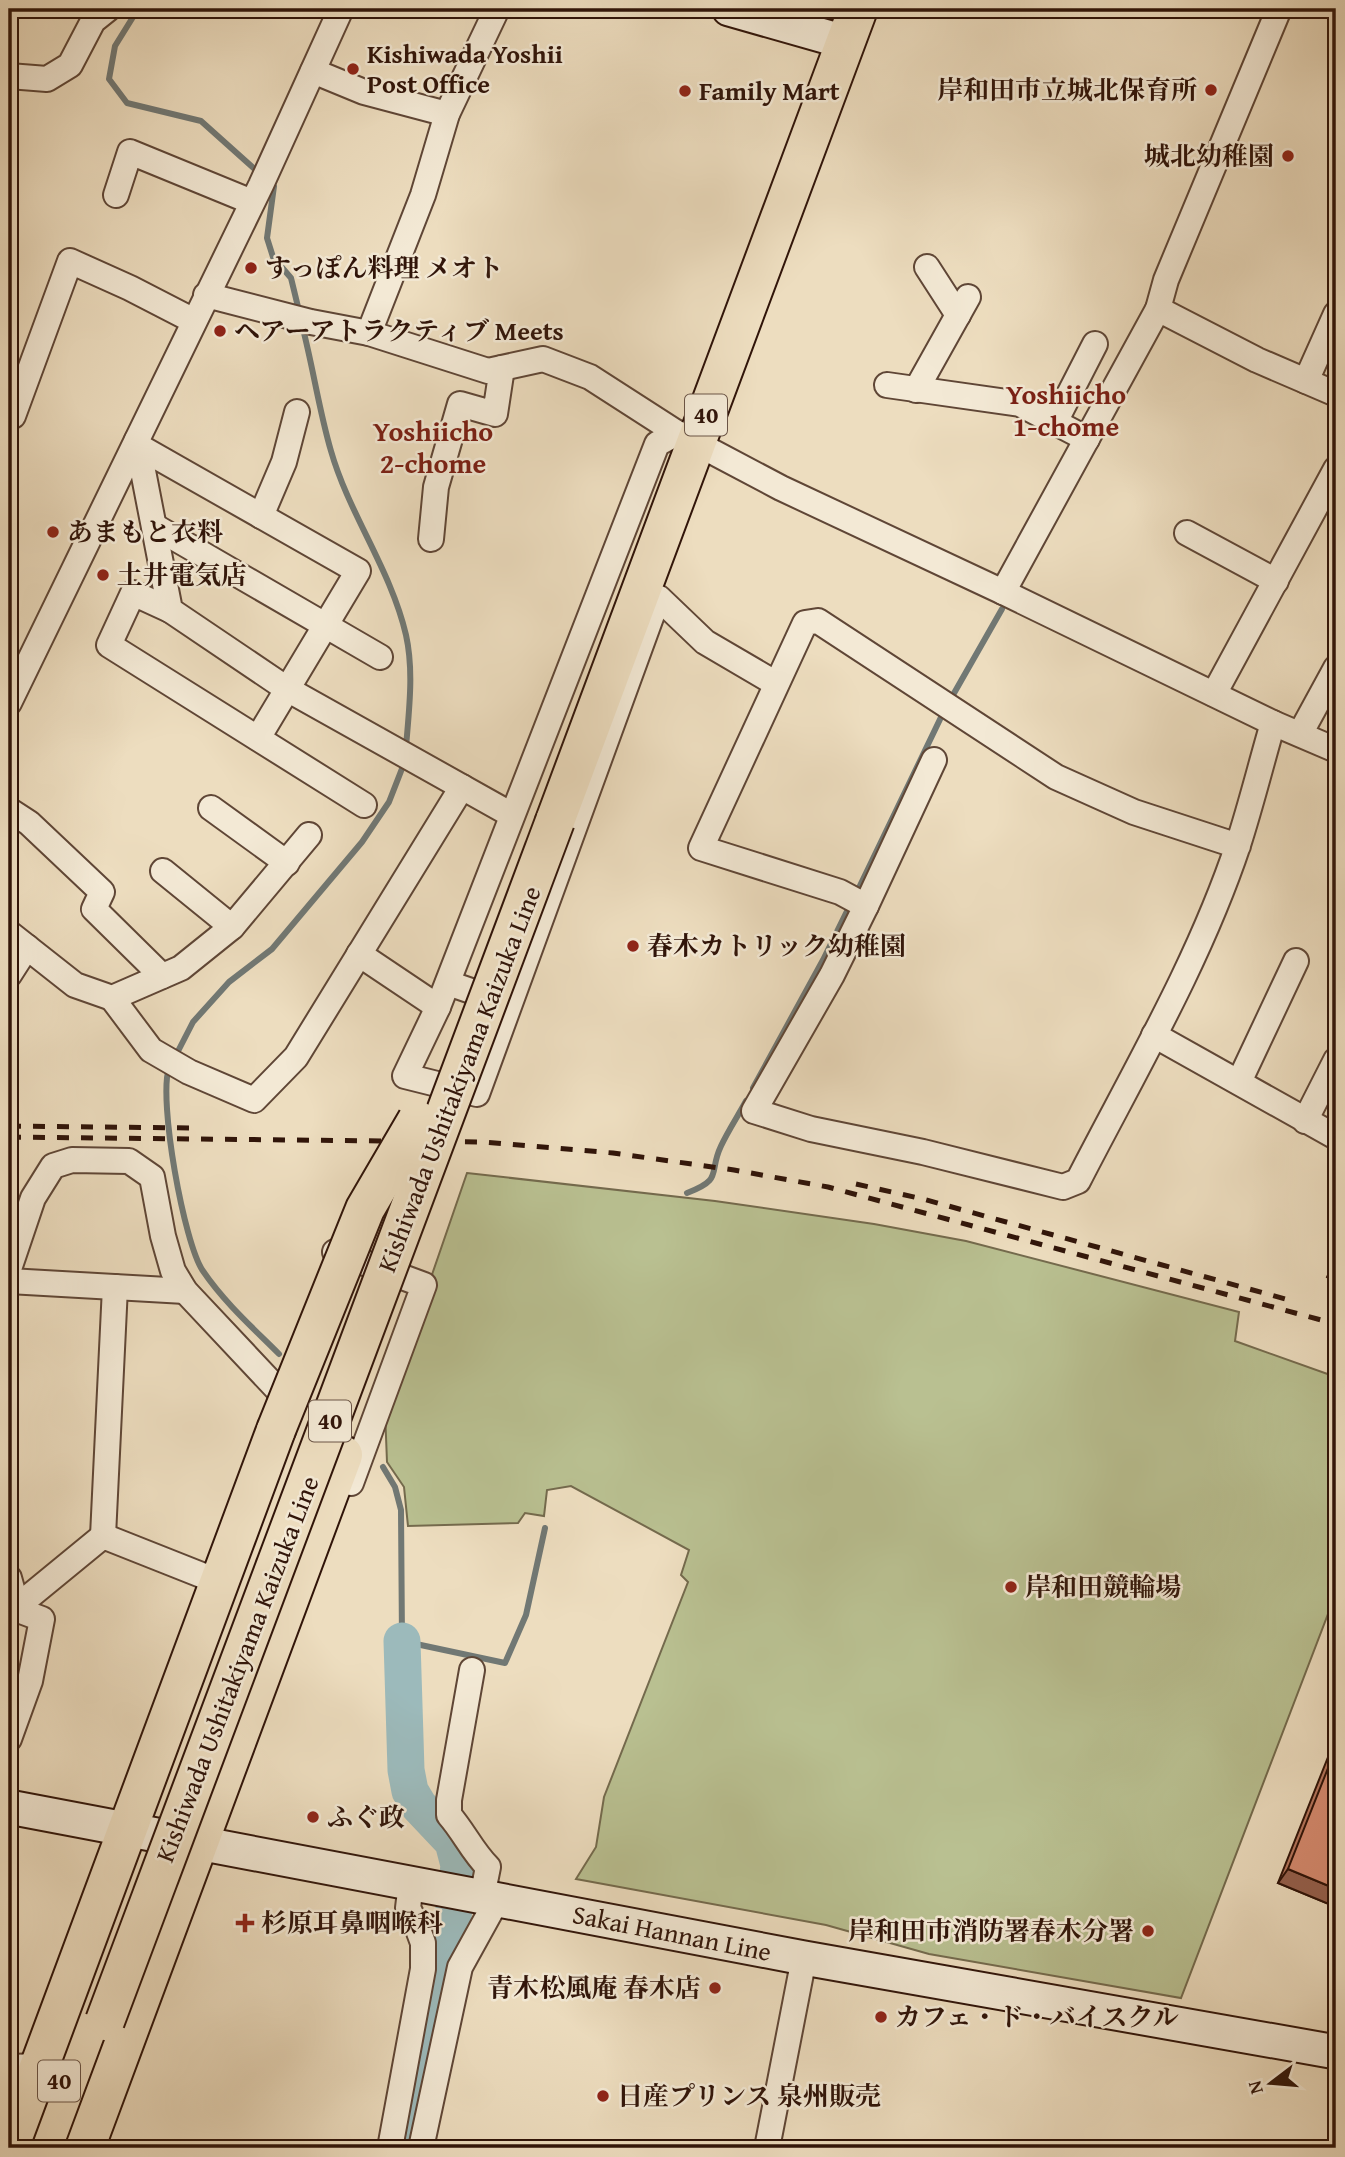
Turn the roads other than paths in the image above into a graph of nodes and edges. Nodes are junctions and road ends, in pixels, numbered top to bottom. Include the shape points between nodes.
1 (108, 9) edge
2 (341, 9) edge
3 (497, 9) edge
4 (729, 9) edge
5 (1279, 9) edge
6 (838, 23) edge
7 (313, 71) junction
8 (9, 76) edge
9 (447, 114) junction
10 (116, 195) dead end
11 (252, 202) junction
12 (926, 267) dead end
13 (206, 296) junction
14 (1158, 309) junction
15 (1336, 314) edge
16 (194, 321) junction
17 (369, 333) junction
18 (1096, 344) dead end
19 (502, 368) junction
20 (1306, 381) junction
21 (887, 385) dead end
22 (916, 390) junction
23 (1336, 394) edge
24 (297, 412) dead end
25 (9, 415) edge
26 (1055, 422) junction
27 (687, 437) junction
28 (1087, 439) junction
29 (138, 443) junction
30 (1336, 469) edge
31 (261, 516) junction
32 (154, 526) junction
33 (1187, 533) dead end
34 (431, 538) dead end
35 (1276, 581) junction
36 (1003, 592) junction
37 (659, 598) junction
38 (170, 610) junction
39 (326, 625) junction
40 (380, 657) dead end
41 (1336, 668) edge
42 (775, 683) junction
43 (287, 689) junction
44 (1214, 694) junction
45 (9, 703) edge
46 (1273, 723) junction
47 (1300, 734) junction
48 (258, 738) junction
49 (1336, 750) edge
50 (934, 760) dead end
51 (462, 787) junction
52 (364, 805) dead end
53 (211, 808) dead end
54 (9, 810) edge
55 (533, 817) junction
56 (309, 835) dead end
57 (1238, 846) junction
58 (287, 863) junction
59 (163, 871) dead end
60 (866, 906) junction
61 (232, 927) junction
62 (18, 940) edge
63 (359, 954) junction
64 (1296, 961) dead end
65 (9, 975) edge
66 (162, 976) junction
67 (448, 983) junction
68 (112, 998) junction
69 (510, 1004) junction
70 (438, 1007) junction
71 (1154, 1035) junction
72 (1336, 1060) edge
73 (1239, 1082) junction
74 (1305, 1121) junction
75 (429, 1122) junction
76 (1336, 1137) edge
77 (9, 1269) edge
78 (9, 1281) edge
79 (115, 1287) junction
80 (185, 1291) junction
81 (279, 1391) junction
82 (103, 1536) junction
83 (9, 1578) edge
84 (209, 1578) junction
85 (13, 1609) edge
86 (463, 1681) dead end
87 (9, 1739) edge
88 (9, 1807) edge
89 (127, 1829) junction
90 (200, 1843) junction
91 (416, 1884) junction
92 (485, 1897) junction
93 (804, 1958) junction
94 (95, 2017) junction
95 (1336, 2052) edge
96 (24, 2066) edge
97 (9, 2148) edge
98 (34, 2148) edge
99 (58, 2148) edge
100 (85, 2148) edge
101 (390, 2148) edge
102 (421, 2148) edge
103 (768, 2148) edge

1 - 8 street via 93,21 70,65 47,79
2 - 7 street
3 - 9 street
4 - 6 main road
5 - 14 street
6 - 27 main road, Kishiwada Ushitakiyama Kaizuka Line / 40
7 - 9 street via 364,92
7 - 11 street
9 - 17 street via 423,195
10 - 11 street via 130,152
11 - 13 street
12 - 22 street via 963,307
13 - 16 street
13 - 17 street
14 - 20 street
14 - 28 street
15 - 20 street
16 - 25 street via 70,261 13,416
16 - 29 street
17 - 19 street via 488,371
18 - 26 street
19 - 27 street via 543,359 590,377
19 - 34 street via 495,414 460,404 436,487
20 - 23 street
21 - 22 street
22 - 26 street via 1020,404
24 - 31 street via 284,462
26 - 28 street
27 - 36 street via 781,488
27 - 37 street via 705,465
27 - 55 main road, Kishiwada Ushitakiyama Kaizuka Line / 40
28 - 36 street
29 - 31 street
29 - 32 street
29 - 45 street
30 - 35 street
31 - 39 street via 358,571
32 - 38 street
32 - 39 street
33 - 35 street
35 - 44 street
36 - 44 street
37 - 42 street via 705,642
37 - 69 street
38 - 43 street
38 - 48 street via 133,593 109,645
39 - 40 street
39 - 43 street
41 - 47 street
42 - 57 street via 805,623 817,621 1056,777 1133,812
42 - 60 street via 701,848 840,892
43 - 48 street
43 - 51 street
44 - 46 street
46 - 47 street
46 - 57 street
47 - 49 street
48 - 52 street
50 - 60 street
51 - 55 street
51 - 63 street
53 - 58 street
54 - 66 street via 102,892 94,909
55 - 67 street
55 - 75 main road, Kishiwada Ushitakiyama Kaizuka Line / 40
56 - 58 street
57 - 71 street
58 - 61 street
59 - 61 street
60 - 71 street via 754,1111 811,1129 1063,1187 1078,1181
61 - 66 street via 181,968
62 - 65 street
62 - 68 street via 75,985
63 - 68 street via 296,1057 254,1100 151,1050
63 - 70 street
64 - 73 street
66 - 68 street
67 - 69 street
67 - 70 street
69 - 70 street via 477,1094 405,1076
71 - 73 street
72 - 74 street
73 - 74 street
74 - 76 street
75 - 89 main road, bridge via 365,1209 276,1430
75 - 90 main road, bridge via 415,1251
75 - 94 main road, Kishiwada Ushitakiyama Kaizuka Line / 40, bridge
77 - 80 street via 33,1198 53,1166 72,1160 129,1161 152,1177 173,1271
78 - 79 street
79 - 80 street
79 - 82 street
80 - 81 street
81 - 84 street
81 - 90 street via 331,1251 424,1285 225,1815
82 - 84 street
82 - 85 street
83 - 85 street
84 - 89 street via 125,1796
85 - 87 street via 42,1619 30,1681
86 - 92 street via 446,1762 449,1815 488,1867
88 - 89 main road, Sakai Hannan Line
89 - 90 main road, Sakai Hannan Line
89 - 96 main road
90 - 91 main road, Sakai Hannan Line
90 - 100 main road
91 - 92 main road, Sakai Hannan Line
91 - 101 street via 408,1908 423,1943 423,1969
92 - 93 main road, Sakai Hannan Line
92 - 102 street via 460,1967
93 - 95 main road, Sakai Hannan Line
93 - 103 street
94 - 98 main road, Kishiwada Ushitakiyama Kaizuka Line / 40
94 - 99 main road, Kishiwada Ushitakiyama Kaizuka Line / 40
96 - 97 main road

